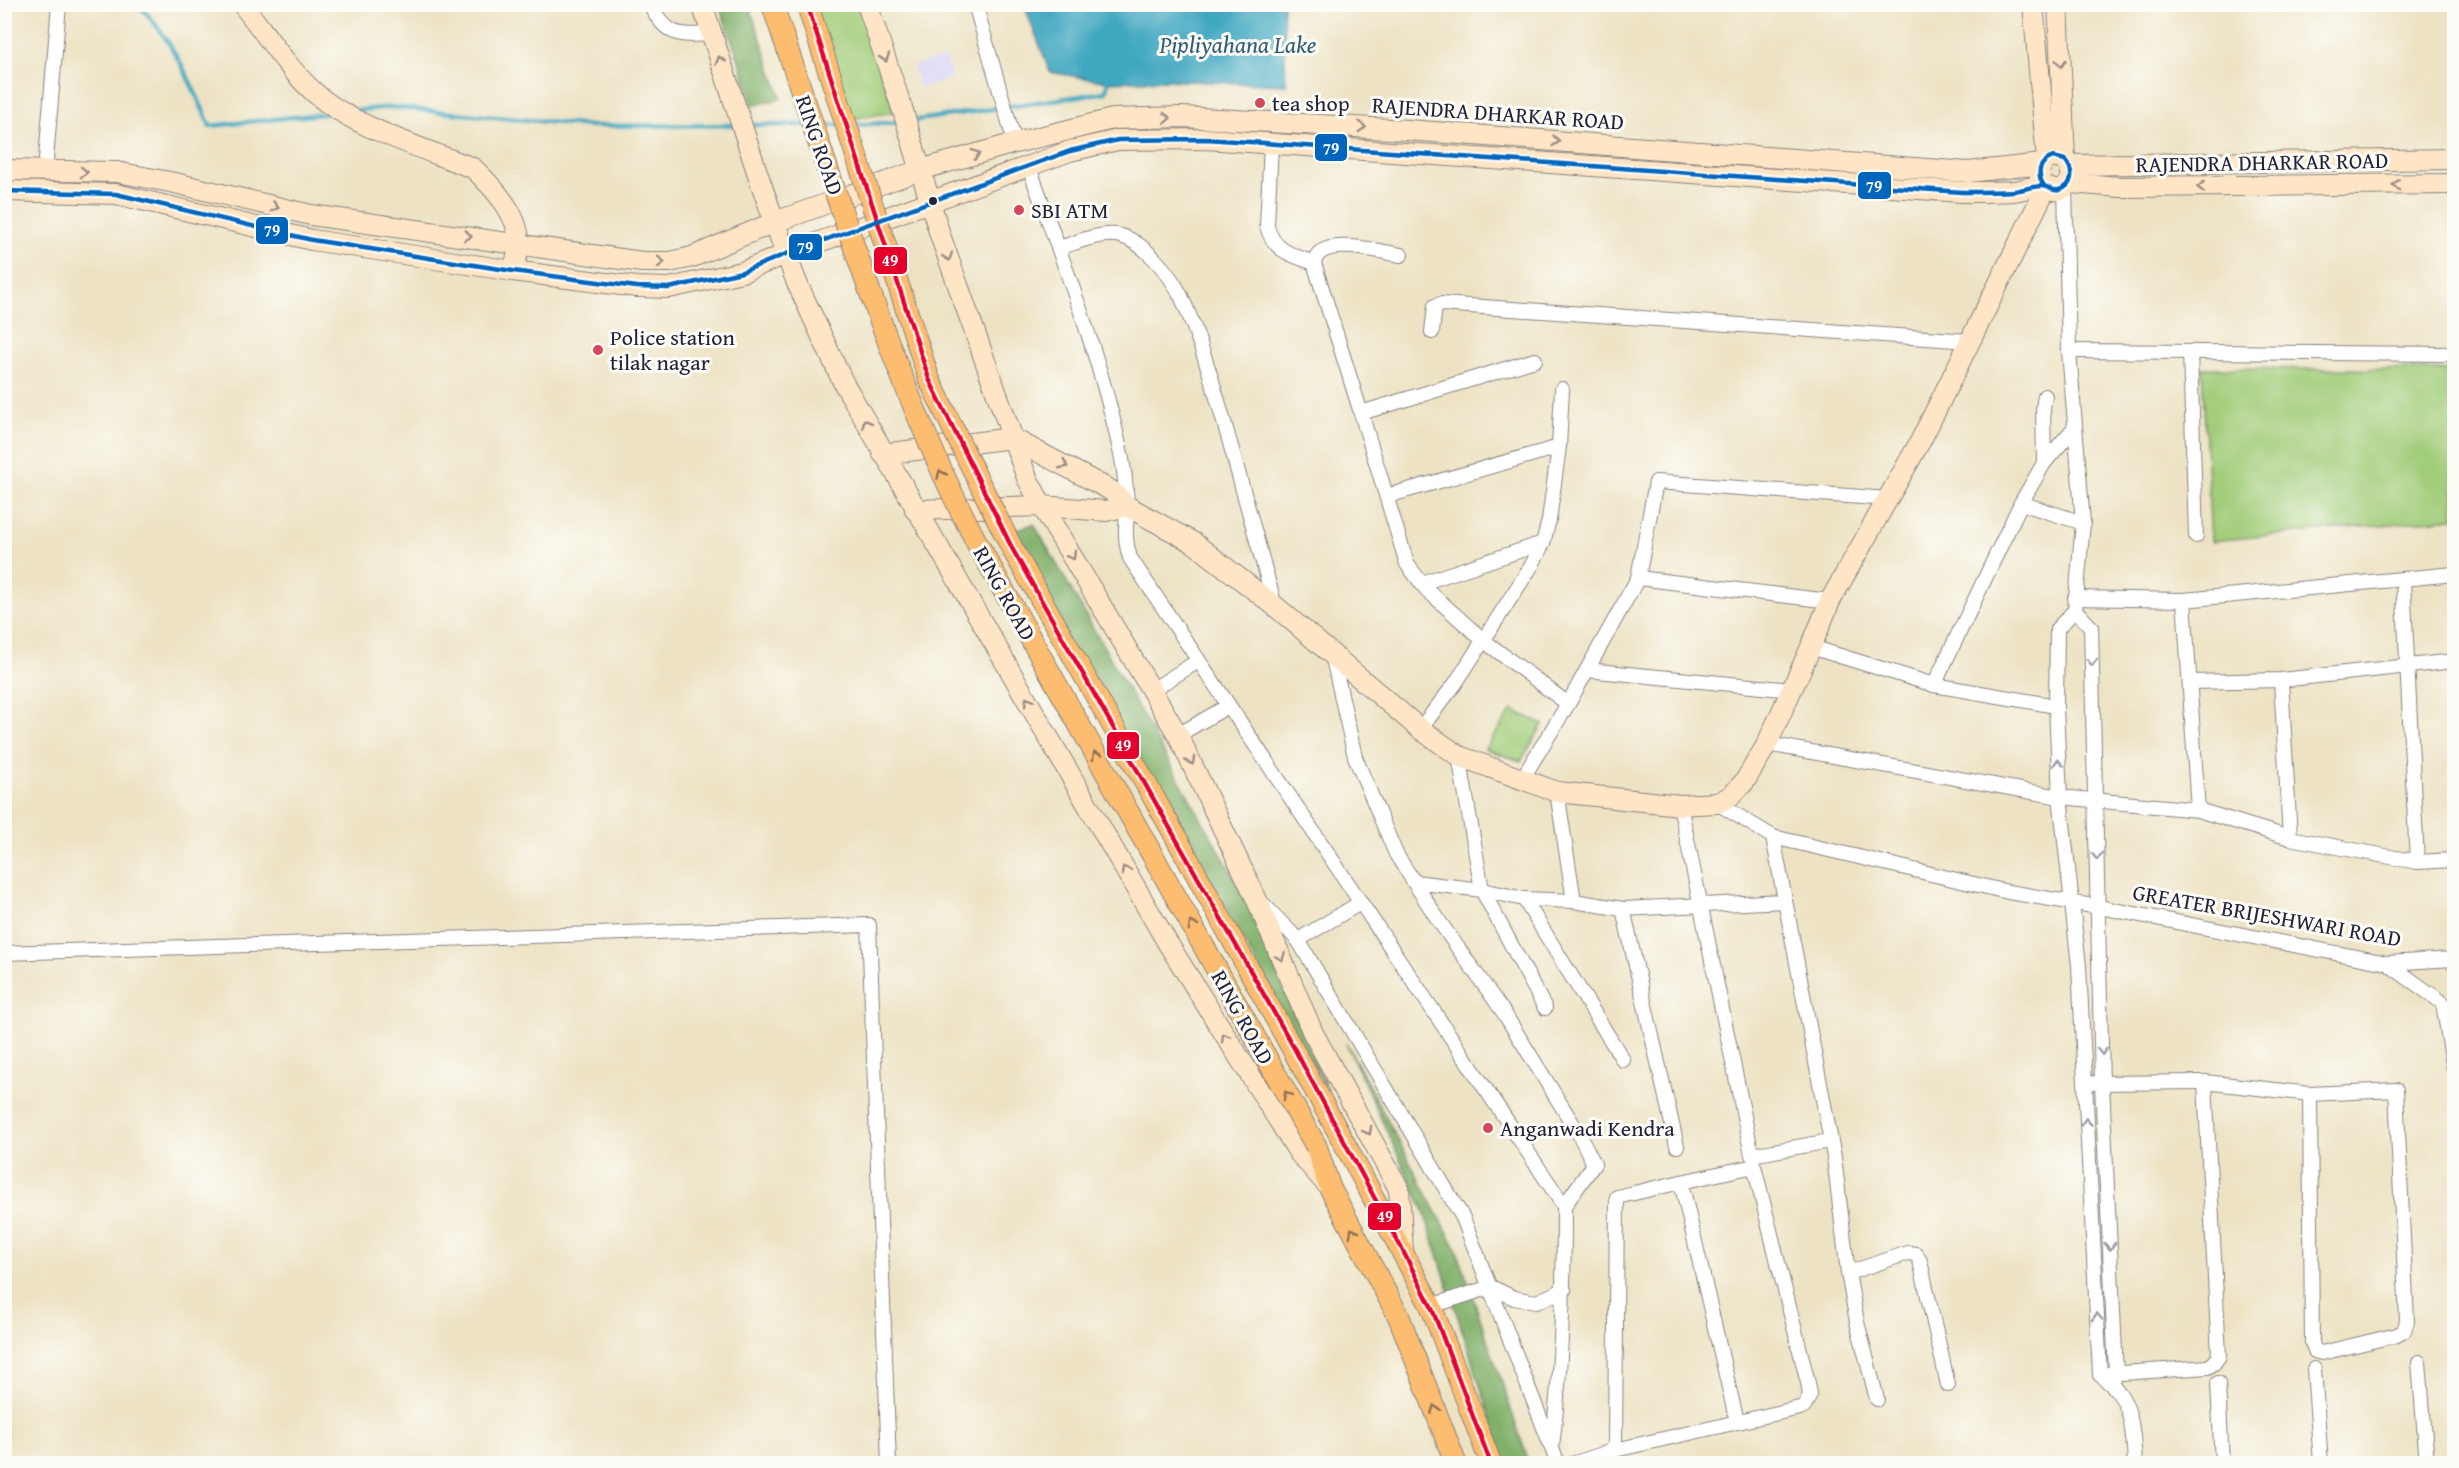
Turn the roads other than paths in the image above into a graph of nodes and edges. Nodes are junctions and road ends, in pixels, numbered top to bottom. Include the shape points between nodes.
1 (59, 4) edge
2 (242, 4) edge
3 (650, 4) edge
4 (702, 4) edge
5 (772, 4) edge
6 (807, 4) edge
7 (867, 4) edge
8 (975, 4) edge
9 (2033, 4) edge
10 (2058, 4) edge
11 (712, 34) junction
12 (1015, 143) junction
13 (1271, 144) junction
14 (2454, 159) edge
15 (1029, 167) junction
16 (4, 170) edge
17 (920, 170) junction
18 (45, 171) junction
19 (2056, 174) junction
20 (2454, 184) edge
21 (4, 190) edge
22 (930, 201) junction
23 (775, 222) junction
24 (519, 243) junction
25 (1058, 248) junction
26 (786, 254) junction
27 (1401, 255) dead end
28 (1314, 264) junction
29 (513, 271) junction
30 (1432, 332) dead end
31 (1969, 341) junction
32 (2069, 351) junction
33 (2190, 352) junction
34 (2454, 354) edge
35 (1535, 360) dead end
36 (1562, 389) dead end
37 (2045, 396) dead end
38 (1362, 413) junction
39 (2075, 427) junction
40 (1012, 438) junction
41 (1559, 447) junction
42 (883, 454) junction
43 (2044, 463) junction
44 (1387, 496) junction
45 (1889, 499) junction
46 (2021, 503) junction
47 (1042, 506) junction
48 (1127, 506) junction
49 (915, 510) junction
50 (2083, 523) junction
51 (2196, 536) dead end
52 (1543, 543) junction
53 (2454, 574) edge
54 (1638, 578) junction
55 (2403, 579) junction
56 (1422, 583) junction
57 (2184, 600) junction
58 (1830, 601) junction
59 (2075, 604) junction
60 (1275, 606) junction
61 (1483, 640) junction
62 (1811, 647) junction
63 (1332, 654) junction
64 (1198, 661) junction
65 (2454, 661) edge
66 (2407, 665) junction
67 (1587, 670) junction
68 (2281, 680) junction
69 (2190, 682) junction
70 (1934, 685) junction
71 (1152, 690) junction
72 (1792, 690) junction
73 (1568, 704) junction
74 (2056, 705) junction
75 (1228, 706) junction
76 (1420, 729) junction
77 (1178, 735) junction
78 (1767, 744) junction
79 (1459, 756) junction
80 (1522, 779) junction
81 (1557, 792) junction
82 (2060, 797) junction
83 (2095, 799) junction
84 (1717, 803) junction
85 (1680, 805) junction
86 (2198, 810) junction
87 (1773, 837) junction
88 (2290, 838) junction
89 (2454, 861) edge
90 (2417, 862) junction
91 (1414, 882) junction
92 (1482, 890) junction
93 (1256, 898) junction
94 (1524, 899) junction
95 (1574, 901) junction
96 (1784, 901) junction
97 (1360, 903) junction
98 (2072, 903) junction
99 (1701, 906) junction
100 (2099, 907) junction
101 (1623, 909) junction
102 (1298, 940) junction
103 (4, 953) edge
104 (2454, 959) edge
105 (2387, 963) junction
106 (2079, 966) junction
107 (2100, 969) junction
108 (1545, 1008) dead end
109 (1623, 1060) dead end
110 (2454, 1070) edge
111 (2205, 1082) junction
112 (2084, 1083) junction
113 (2103, 1084) junction
114 (2310, 1094) junction
115 (1830, 1141) junction
116 (1677, 1146) dead end
117 (1681, 1182) junction
118 (1330, 1188) junction
119 (1564, 1206) junction
120 (1403, 1251) junction
121 (1848, 1273) junction
122 (1491, 1287) junction
123 (1564, 1290) junction
124 (1431, 1306) junction
125 (2419, 1362) dead end
126 (2314, 1369) dead end
127 (2109, 1377) junction
128 (2218, 1383) dead end
129 (1948, 1385) dead end
130 (1877, 1399) dead end
131 (1737, 1422) junction
132 (1552, 1446) junction
133 (1615, 1450) junction
134 (889, 1464) edge
135 (1456, 1464) edge
136 (1491, 1464) edge
137 (1558, 1464) edge
138 (1572, 1464) edge
139 (2135, 1464) edge
140 (2222, 1464) edge
141 (2321, 1464) edge
142 (2427, 1464) edge

1 - 18 street
2 - 24 street via 291,68 316,95 344,115 473,168 514,219
3 - 11 street via 662,26 682,36
4 - 11 street
118 -> 5 main road, RING ROAD, bridge via 1316,1146 945,481 906,389
6 - 120 main road, bridge via 939,400 1013,550
7 -> 17 street
8 - 12 street
9 - 19 street
10 -> 19 street
23 -> 11 street
17 -> 12 street, RAJENDRA DHARKAR ROAD
12 -> 19 street, RAJENDRA DHARKAR ROAD via 1113,119 1182,117 1407,129 1968,172
13 - 15 street, RAJENDRA DHARKAR ROAD via 1206,139 1118,140 1070,151
13 - 19 street, RAJENDRA DHARKAR ROAD via 1962,192 2015,191
13 - 28 street via 1269,234 1280,250
14 - 19 street, RAJENDRA DHARKAR ROAD
15 - 22 street, RAJENDRA DHARKAR ROAD
15 - 25 street
16 - 18 street, RAJENDRA DHARKAR ROAD
17 - 22 street
17 - 23 street, RAJENDRA DHARKAR ROAD
18 -> 24 street, RAJENDRA DHARKAR ROAD via 117,172 311,215
20 -> 19 street, RAJENDRA DHARKAR ROAD via 2120,187
19 - 31 street
19 - 32 street
21 - 29 street, RAJENDRA DHARKAR ROAD via 116,194 312,240
22 - 26 street, RAJENDRA DHARKAR ROAD
22 -> 40 street
24 -> 23 street, RAJENDRA DHARKAR ROAD via 670,262 721,246
23 - 26 street
24 - 29 street
25 - 48 street via 1109,401 1124,469
25 - 60 street via 1108,235 1121,236 1155,260 1180,295 1214,387
26 - 29 street, RAJENDRA DHARKAR ROAD via 742,272 669,288
42 -> 26 street via 843,382
27 - 28 street via 1335,246 1321,251
28 - 38 street
30 - 31 street via 1432,311 1441,304
31 - 45 street
32 - 33 street
32 - 39 street
33 - 34 street
33 - 51 street
35 - 38 street
36 - 41 street
37 - 43 street
38 - 44 street
39 - 43 street
39 - 50 street
40 - 42 street
40 - 47 street
40 -> 48 street via 1112,491
41 - 44 street
41 - 52 street
42 - 49 street
43 - 46 street
44 - 56 street via 1407,564
45 - 54 street via 1656,482
45 - 58 street
46 - 50 street
46 - 70 street
47 - 48 street via 1106,511
47 - 49 street
47 -> 71 street
48 - 60 street via 1194,543
48 - 64 street via 1124,541 1130,558
118 -> 49 street via 1299,1153 1167,942
50 - 59 street
52 - 56 street
52 - 61 street
53 - 55 street
54 - 58 street
54 - 67 street
55 - 57 street
55 - 66 street
56 - 61 street
57 - 59 street
57 - 69 street
58 - 62 street
59 - 74 street via 2057,629
59 -> 83 street via 2091,627
60 - 63 street
61 - 73 street
61 - 76 street
62 - 70 street
62 - 72 street
63 - 76 street
63 - 91 street via 1355,757 1396,854
64 - 71 street
64 - 75 street
65 - 66 street
66 - 68 street
66 - 90 street
67 - 72 street
67 - 73 street
68 - 69 street
68 - 88 street
69 - 86 street
70 - 74 street
71 - 77 street
72 - 78 street
73 - 80 street
82 -> 74 street
75 - 77 street
75 - 97 street
76 - 79 street
77 -> 93 street
78 - 82 street
78 - 84 street via 1745,781 1731,796
79 - 80 street
79 - 92 street
80 - 81 street
81 - 85 street
81 - 95 street
82 - 83 street
82 - 98 street
83 - 86 street
83 -> 100 street
84 - 85 street
84 - 87 street, GREATER BRIJESHWARI ROAD
85 - 99 street
86 - 88 street
87 - 96 street
87 - 98 street, GREATER BRIJESHWARI ROAD via 2008,892
88 - 90 street
89 - 90 street
91 - 92 street
91 - 119 street via 1504,1013 1594,1164
92 - 94 street
92 - 108 street
93 - 102 street
93 -> 120 street via 1313,1033 1399,1189
94 - 95 street
94 - 109 street
95 - 101 street
96 - 99 street
96 - 115 street
97 - 102 street
97 - 119 street
98 - 100 street, GREATER BRIJESHWARI ROAD
98 - 106 street
99 - 101 street
99 - 115 street via 1752,1155
100 - 105 street, GREATER BRIJESHWARI ROAD
100 - 107 street
101 - 116 street
102 - 122 street via 1463,1218
103 - 134 street via 869,925
104 - 105 street, GREATER BRIJESHWARI ROAD
105 - 110 street via 2443,1004
106 - 107 street
106 - 112 street
107 -> 113 street
111 - 113 street
111 - 114 street
111 - 127 street via 2219,1356 2208,1367
112 - 113 street
127 -> 112 street
113 -> 127 street
114 - 114 street via 2312,1343 2315,1351 2322,1353 2397,1335 2404,1331 2407,1321 2396,1090
115 - 121 street
117 - 131 street
117 - 131 street via 1754,1166 1808,1383 1810,1395 1804,1407
117 - 133 street via 1617,1197
135 -> 118 main road via 1399,1317
119 - 123 street
120 - 124 main road
121 - 129 street via 1908,1253 1916,1254
121 - 130 street
122 - 123 street via 1514,1298 1536,1302
122 - 124 street
122 - 132 street
123 - 132 street
124 - 136 main road
125 - 142 street
126 - 141 street
127 - 139 street via 2126,1403 2132,1421
128 - 140 street
131 - 133 street
132 - 137 street
133 - 138 street

